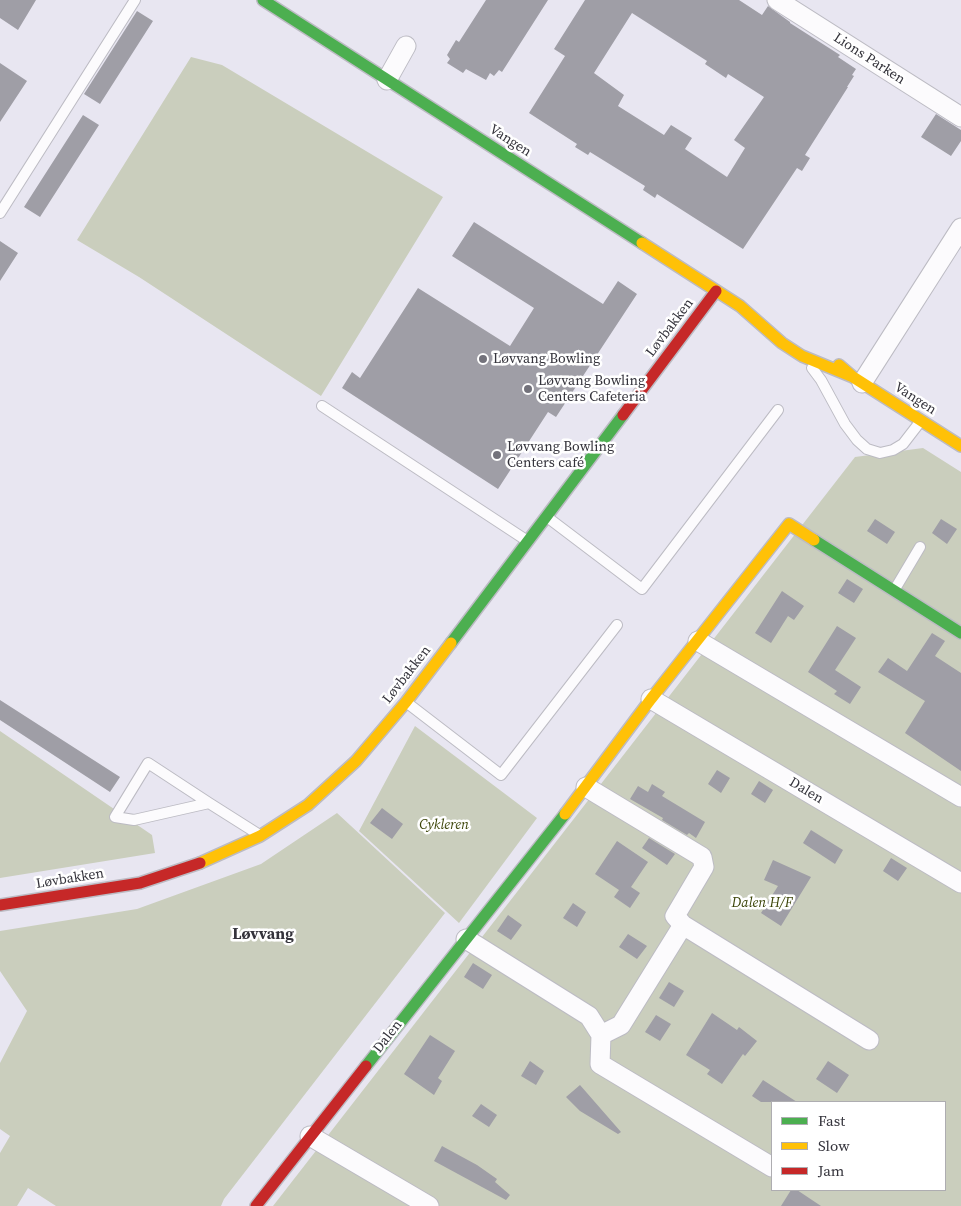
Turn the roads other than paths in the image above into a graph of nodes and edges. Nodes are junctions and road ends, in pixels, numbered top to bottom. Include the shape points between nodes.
1 (135, 0) edge
2 (263, 0) edge
3 (777, 0) edge
4 (406, 46) dead end
5 (387, 80) junction
6 (961, 117) edge
7 (0, 213) edge
8 (961, 228) edge
9 (716, 291) junction
10 (740, 306) junction
11 (776, 321) dead end
12 (824, 352) dead end
13 (802, 356) junction
14 (858, 380) junction
15 (322, 406) dead end
16 (778, 410) dead end
17 (920, 421) junction
18 (961, 446) edge
19 (546, 516) junction
20 (527, 542) junction
21 (920, 547) dead end
22 (894, 590) junction
23 (616, 625) dead end
24 (961, 633) edge
25 (698, 641) junction
26 (651, 698) junction
27 (406, 702) junction
28 (586, 787) junction
29 (961, 798) edge
30 (209, 803) junction
31 (260, 836) junction
32 (961, 883) edge
33 (0, 905) edge
34 (684, 925) junction
35 (466, 939) junction
36 (601, 1035) junction
37 (869, 1040) dead end
38 (310, 1136) junction
39 (771, 1166) edge
40 (256, 1206) edge
41 (429, 1206) edge

1 - 7 lane
2 - 5 street, Vangen
3 - 6 street, Lions Parken
4 - 5 street
5 - 9 street, Vangen
8 - 14 street
9 - 10 street, Vangen
9 - 19 street, Løvbakken
10 - 11 street, Vangen
10 - 13 street, Vangen
12 - 14 street, Vangen
13 - 14 street, Vangen
13 - 17 lane via 821,380 845,424 867,449 880,453 893,450 903,444
14 - 17 street, Vangen
15 - 20 lane
16 - 19 lane via 642,589
17 - 18 street, Vangen
19 - 20 street, Løvbakken
20 - 27 street, Løvbakken
21 - 22 lane
22 - 24 street, Dalen
22 - 25 street, Dalen via 789,524
23 - 27 lane via 501,775
25 - 26 street, Dalen
25 - 29 street
26 - 28 street, Dalen
26 - 32 street, Dalen
27 - 31 street, Løvbakken via 356,761 308,805
28 - 34 street via 702,857 704,866 676,916
28 - 35 street, Dalen
30 - 30 lane via 148,763 115,817 134,820
30 - 31 lane
31 - 33 street, Løvbakken via 201,863 140,883
34 - 36 street via 620,1025
34 - 37 street
35 - 36 street via 589,1016
35 - 38 street, Dalen
36 - 39 street via 600,1064
38 - 40 street, Dalen
38 - 41 street

